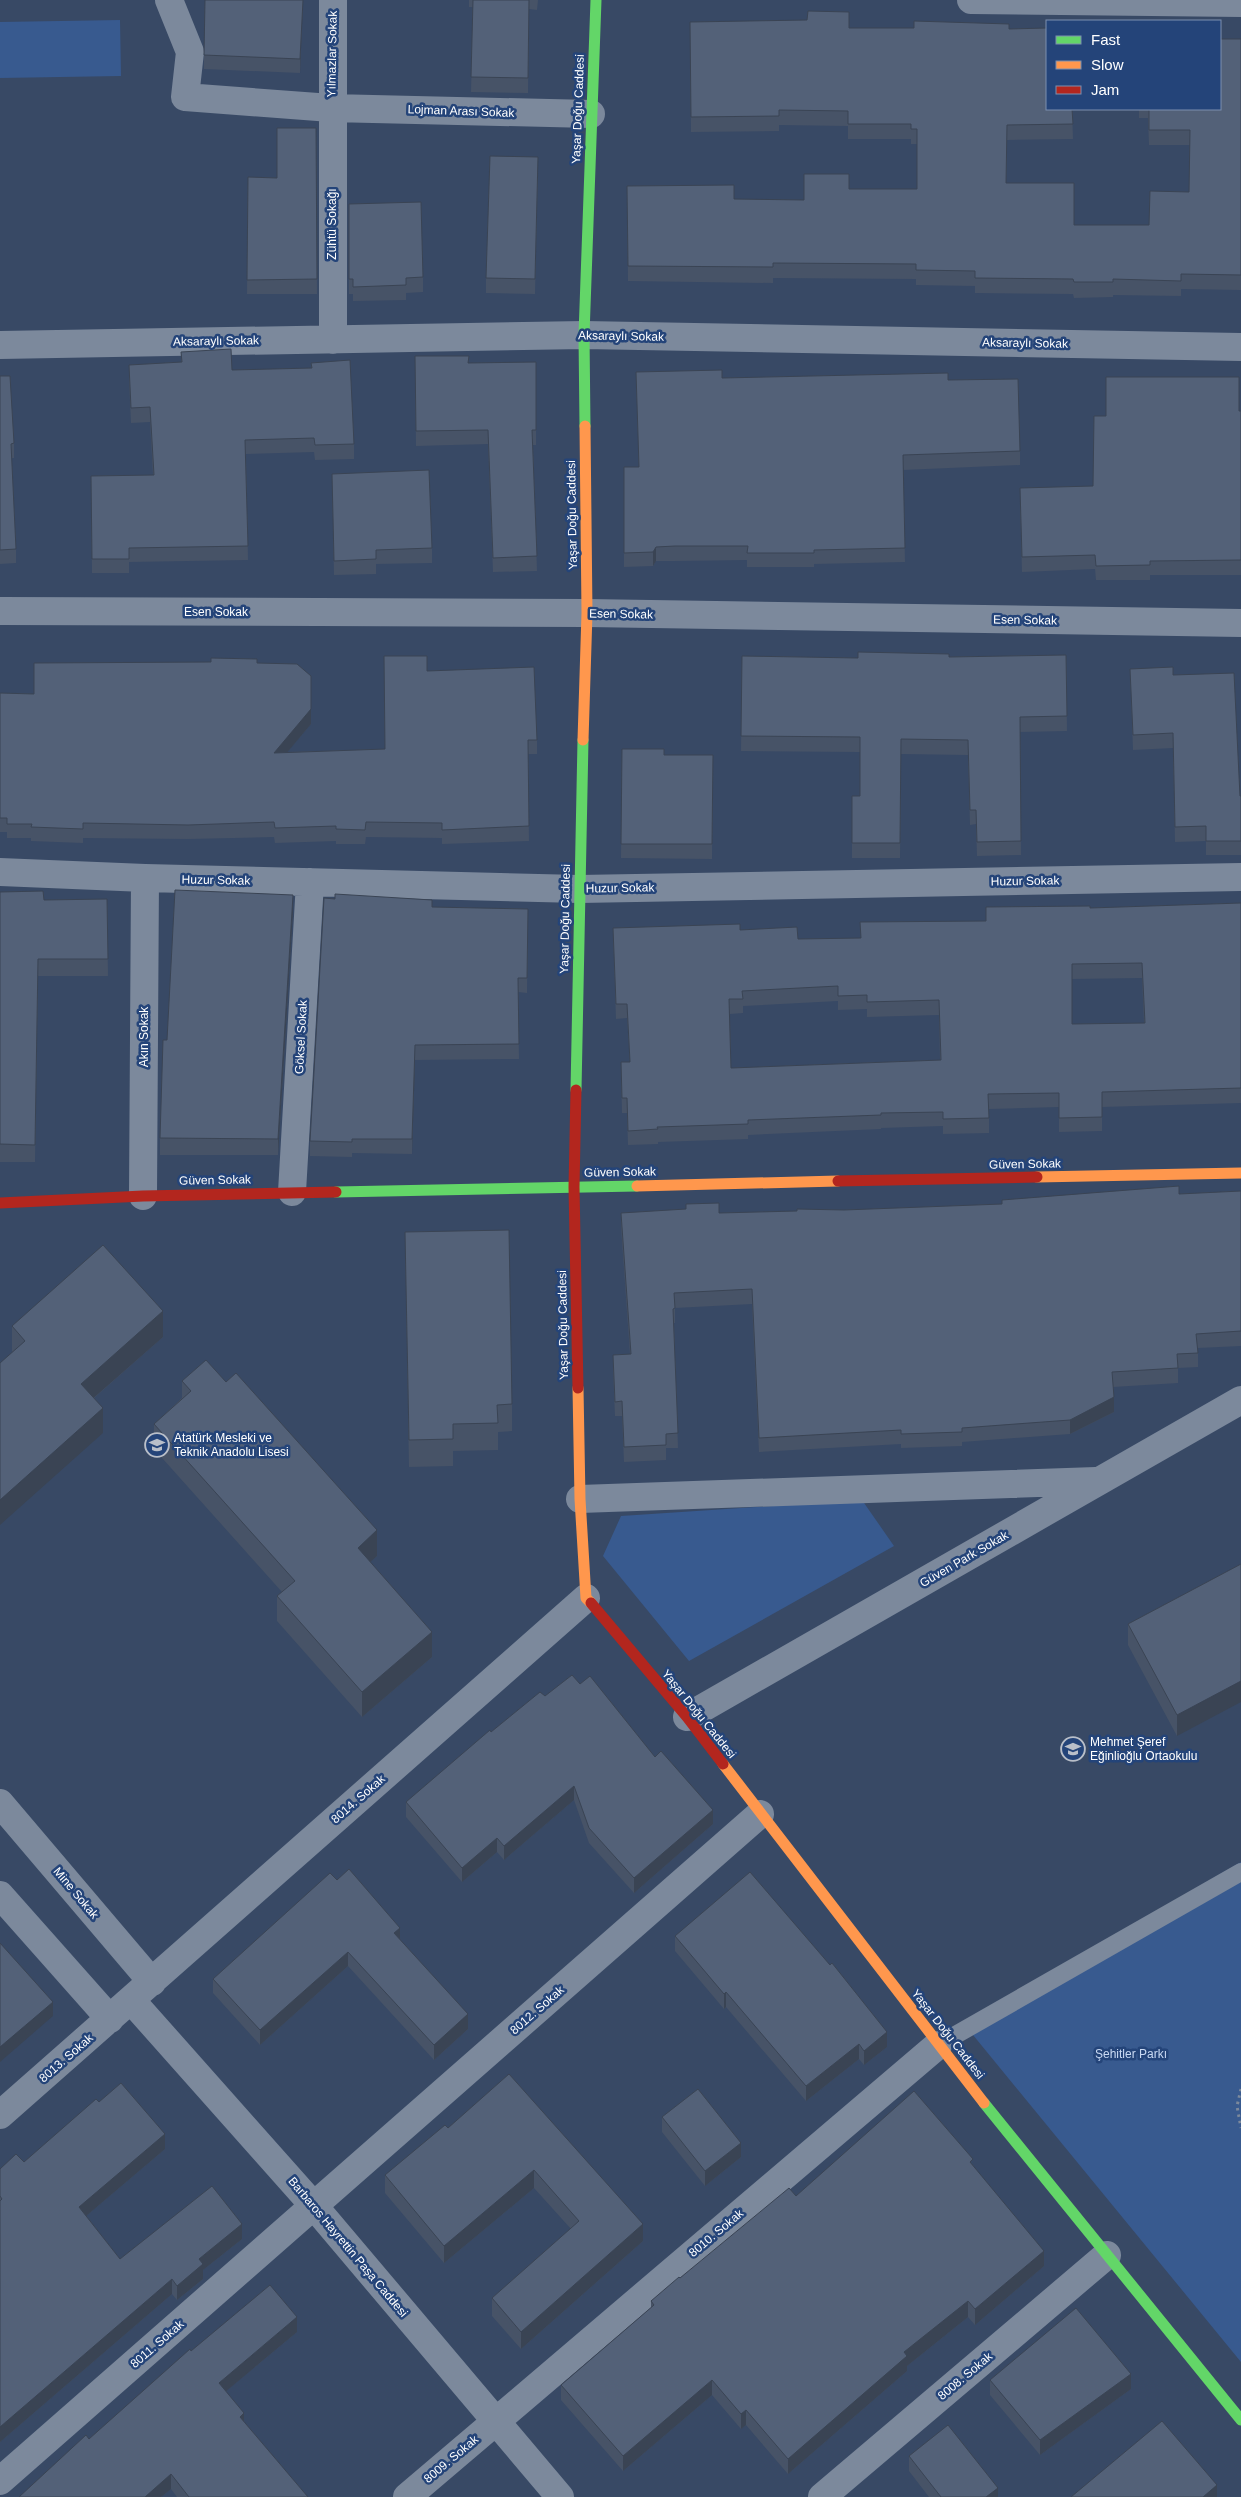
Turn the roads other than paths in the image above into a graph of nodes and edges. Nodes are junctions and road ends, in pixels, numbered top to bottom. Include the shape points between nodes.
1 (168, 0) edge
2 (333, 0) edge
3 (596, 0) edge
4 (971, 0) edge
5 (1241, 4) edge
6 (331, 108) junction
7 (591, 114) junction
8 (584, 335) junction
9 (333, 340) junction
10 (0, 345) edge
11 (1241, 347) edge
12 (0, 611) edge
13 (587, 613) junction
14 (1241, 623) edge
15 (0, 872) edge
16 (1241, 877) edge
17 (145, 878) junction
18 (310, 882) junction
19 (579, 889) junction
20 (1241, 1173) edge
21 (574, 1187) junction
22 (292, 1192) junction
23 (143, 1196) junction
24 (0, 1203) edge
25 (1241, 1400) edge
26 (1101, 1481) junction
27 (580, 1499) junction
28 (586, 1598) junction
29 (687, 1717) junction
30 (0, 1803) edge
31 (760, 1814) junction
32 (1241, 1872) edge
33 (0, 1895) edge
34 (152, 1982) junction
35 (131, 2000) junction
36 (110, 2019) junction
37 (938, 2045) junction
38 (0, 2115) edge
39 (314, 2206) junction
40 (1107, 2255) junction
41 (1241, 2420) edge
42 (495, 2422) junction
43 (0, 2482) edge
44 (407, 2497) edge
45 (560, 2497) edge
46 (822, 2497) edge

1 - 6 street, Lojman Arası Sokak via 190,52 186,97
2 - 6 street, Yılmazlar Sokak
3 - 7 street, Yaşar Doğu Caddesi
4 - 5 street
6 - 7 street, Lojman Arası Sokak
6 - 9 street, Zühtü Sokağı
7 - 8 street, Yaşar Doğu Caddesi
8 - 9 street, Aksaraylı Sokak
8 - 11 street, Aksaraylı Sokak
8 - 13 street, Yaşar Doğu Caddesi
9 - 10 street, Aksaraylı Sokak
12 - 13 street, Esen Sokak
13 - 14 street, Esen Sokak
13 - 19 street, Yaşar Doğu Caddesi
15 - 17 street, Huzur Sokak
16 - 19 street, Huzur Sokak
17 - 18 street, Huzur Sokak
17 - 23 street, Akın Sokak
18 - 19 street, Huzur Sokak
18 - 22 street, Göksel Sokak
19 - 21 street, Yaşar Doğu Caddesi
20 - 21 street, Güven Sokak
21 - 22 street, Güven Sokak
21 - 27 street, Yaşar Doğu Caddesi
22 - 23 street, Güven Sokak
23 - 24 street, Güven Sokak
25 - 26 street, Güven Park Sokak
26 - 27 street
26 - 29 street, Güven Park Sokak
27 - 28 street, Yaşar Doğu Caddesi
28 - 29 street, Yaşar Doğu Caddesi
28 - 34 street, 8014. Sokak
29 - 31 street, Yaşar Doğu Caddesi
30 - 34 street, Mine Sokak
31 - 37 street, Yaşar Doğu Caddesi
31 - 39 street, 8012. Sokak
32 - 37 lane
33 - 36 street
34 - 35 street, 8014. Sokak
35 - 36 street, 8013. Sokak
35 - 39 street, Barbaros Hayrettin Paşa Caddesi
36 - 38 street, 8013. Sokak
37 - 40 street, Yaşar Doğu Caddesi
37 - 42 street, 8010. Sokak
39 - 42 street, Barbaros Hayrettin Paşa Caddesi
39 - 43 street, 8011. Sokak
40 - 41 street, Yaşar Doğu Caddesi
40 - 46 street, 8008. Sokak
42 - 44 street, 8009. Sokak
42 - 45 street, Barbaros Hayrettin Paşa Caddesi

